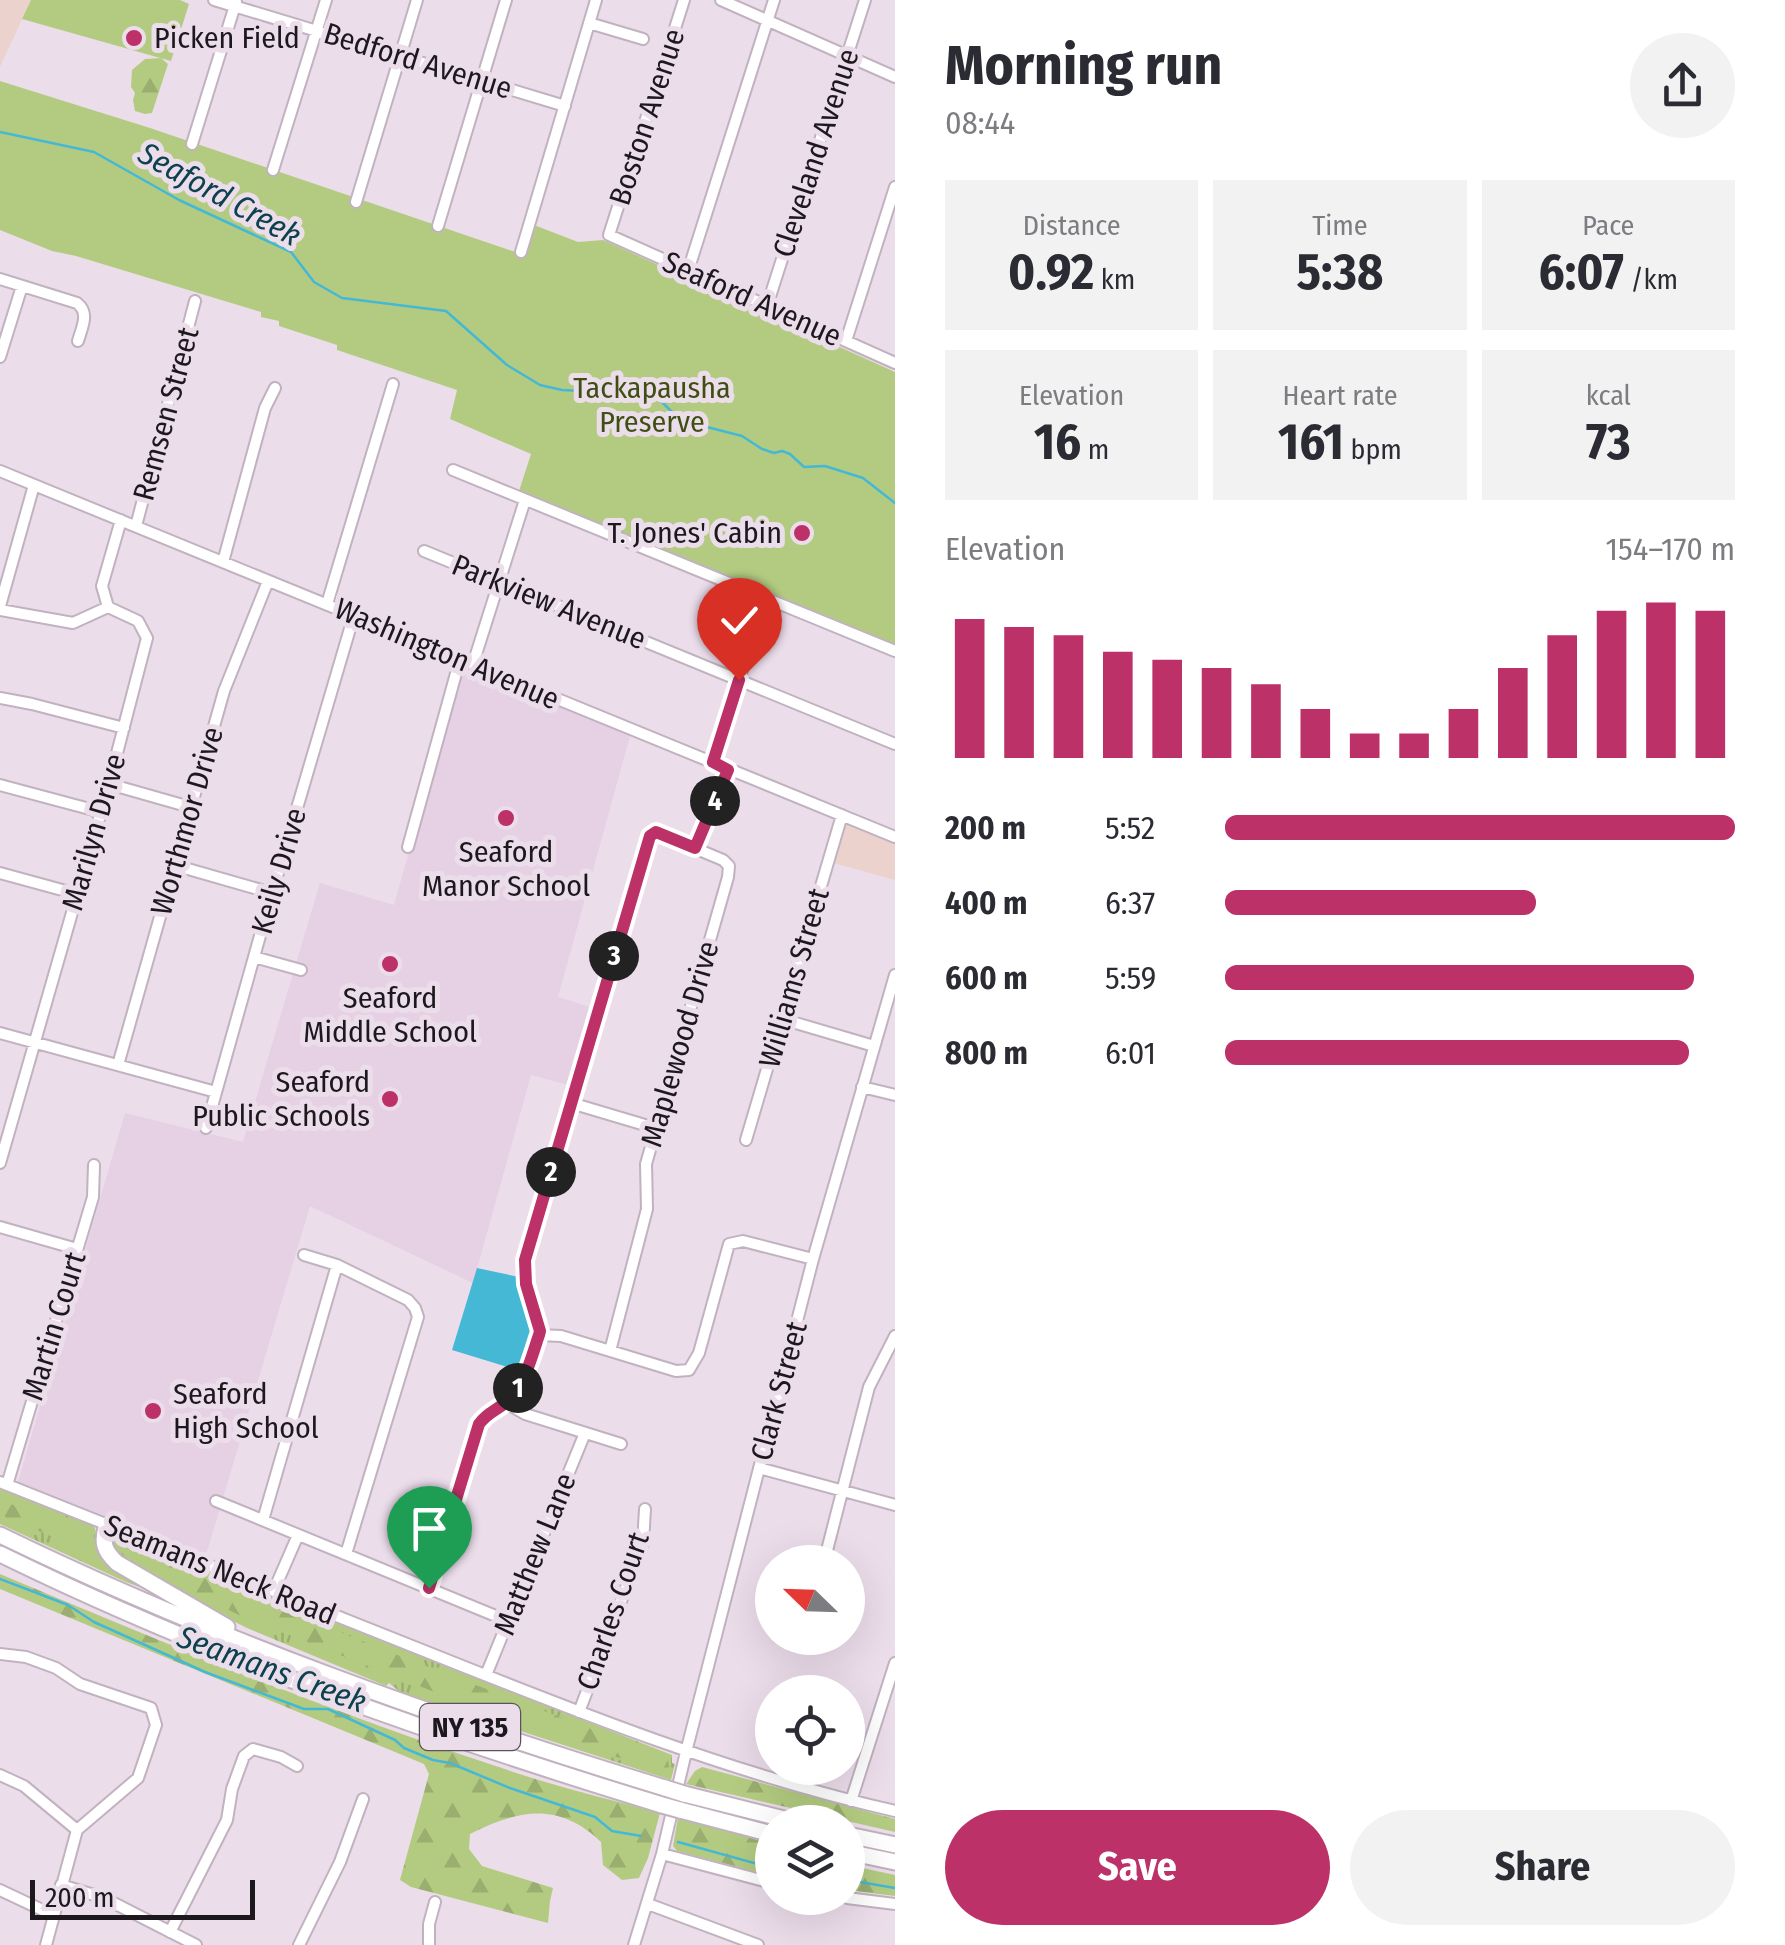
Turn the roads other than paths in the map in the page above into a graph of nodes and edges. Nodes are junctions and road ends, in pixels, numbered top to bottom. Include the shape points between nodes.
1 (214, 0) edge
2 (326, 0) edge
3 (416, 0) edge
4 (506, 0) edge
5 (596, 0) edge
6 (684, 0) edge
7 (721, 0) edge
8 (774, 0) edge
9 (865, 0) edge
10 (236, 3) edge
11 (768, 20) junction
12 (589, 23) junction
13 (317, 31) junction
14 (643, 39) dead end
15 (400, 56) junction
16 (847, 56) junction
17 (895, 78) edge
18 (482, 81) junction
19 (564, 106) junction
20 (192, 144) dead end
21 (273, 170) dead end
22 (895, 187) edge
23 (356, 202) dead end
24 (438, 226) dead end
25 (609, 235) joint
26 (521, 252) dead end
27 (688, 271) junction
28 (0, 280) edge
29 (22, 286) junction
30 (195, 301) dead end
31 (767, 306) junction
32 (78, 340) dead end
33 (846, 341) junction
34 (0, 358) edge
35 (895, 363) edge
36 (393, 384) dead end
37 (275, 388) dead end
38 (452, 470) dead end
39 (0, 471) edge
40 (34, 485) junction
41 (525, 500) junction
42 (121, 520) junction
43 (136, 526) junction
44 (424, 551) dead end
45 (223, 562) junction
46 (268, 580) junction
47 (499, 582) junction
48 (765, 598) junction
49 (327, 604) junction
50 (108, 607) junction
51 (0, 608) edge
52 (354, 615) junction
53 (895, 651) edge
54 (460, 659) junction
55 (473, 664) junction
56 (739, 680) junction
57 (0, 698) edge
58 (124, 728) junction
59 (895, 744) edge
60 (713, 762) junction
61 (728, 770) junction
62 (109, 784) junction
63 (0, 785) edge
64 (190, 807) junction
65 (101, 812) junction
66 (842, 815) junction
67 (895, 837) edge
68 (408, 847) dead end
69 (695, 848) junction
70 (174, 865) junction
71 (0, 873) edge
72 (272, 892) junction
73 (77, 894) junction
74 (254, 957) junction
75 (301, 970) dead end
76 (895, 975) edge
77 (782, 1019) junction
78 (0, 1034) edge
79 (34, 1043) junction
80 (874, 1046) junction
81 (118, 1065) junction
82 (862, 1087) junction
83 (216, 1092) junction
84 (895, 1095) edge
85 (571, 1104) junction
86 (5, 1124) edge
87 (206, 1128) dead end
88 (655, 1128) junction
89 (746, 1140) dead end
90 (0, 1163) edge
91 (94, 1165) dead end
92 (0, 1227) edge
93 (77, 1249) junction
94 (304, 1256) dead end
95 (813, 1259) junction
96 (337, 1265) junction
97 (539, 1335) junction
98 (895, 1336) edge
99 (610, 1351) junction
100 (506, 1403) junction
101 (585, 1434) junction
102 (621, 1444) dead end
103 (759, 1468) junction
104 (3, 1483) edge
105 (842, 1490) junction
106 (216, 1501) dead end
107 (895, 1505) edge
108 (645, 1508) dead end
109 (264, 1520) junction
110 (107, 1525) junction
111 (298, 1534) junction
112 (0, 1535) edge
113 (828, 1545) edge
114 (0, 1554) edge
115 (346, 1554) junction
116 (429, 1588) junction
117 (274, 1590) junction
118 (508, 1621) junction
119 (0, 1654) edge
120 (279, 1656) junction
121 (895, 1663) edge
122 (486, 1675) junction
123 (579, 1712) junction
124 (686, 1752) junction
125 (297, 1766) dead end
126 (0, 1775) edge
127 (363, 1799) dead end
128 (673, 1801) junction
129 (851, 1801) junction
130 (895, 1811) edge
131 (755, 1815) edge
132 (755, 1828) edge
133 (77, 1830) junction
134 (865, 1839) edge
135 (895, 1845) edge
136 (662, 1854) junction
137 (865, 1856) edge
138 (895, 1862) edge
139 (755, 1879) edge
140 (61, 1885) junction
141 (0, 1890) edge
142 (865, 1900) edge
143 (435, 1902) dead end
144 (648, 1904) junction
145 (895, 1904) edge
146 (53, 1914) junction
147 (170, 1932) junction
148 (729, 1940) edge
149 (46, 1945) edge
150 (196, 1945) edge
151 (299, 1945) edge
152 (429, 1945) edge
153 (634, 1945) edge
154 (758, 1945) edge

1 - 10 street, Bedford Avenue
2 - 13 street
3 - 15 street
4 - 18 street
5 - 12 street
6 - 25 street, Boston Avenue
7 - 11 street
8 - 11 street
9 - 16 street, Cleveland Avenue
10 - 13 street, Bedford Avenue
10 - 20 street
11 - 16 street
11 - 27 street
12 - 14 street
12 - 19 street
13 - 15 street, Bedford Avenue
13 - 21 street
15 - 18 street, Bedford Avenue
15 - 23 street
16 - 17 street
16 - 31 street, Cleveland Avenue
18 - 19 street, Bedford Avenue
18 - 24 street
19 - 26 street
22 - 33 street
25 - 27 street, Seaford Avenue
27 - 31 street, Seaford Avenue
28 - 29 street
29 - 32 street via 82,306
29 - 34 street
30 - 43 street, Remsen Street
31 - 33 street, Seaford Avenue
33 - 35 street, Seaford Avenue
36 - 49 street
37 - 45 street
38 - 41 street
39 - 40 street, Washington Avenue
40 - 42 street, Washington Avenue
40 - 51 street
41 - 47 street
41 - 48 street
42 - 43 street, Washington Avenue
42 - 50 street via 102,586
43 - 45 street, Washington Avenue
44 - 47 street, Parkview Avenue
45 - 46 street, Washington Avenue
46 - 49 street, Washington Avenue
46 - 64 street, Worthmor Drive via 224,691
47 - 55 street
47 - 56 street, Parkview Avenue
48 - 53 street
48 - 56 street
49 - 52 street, Washington Avenue
50 - 51 street via 73,622
50 - 58 street, Marilyn Drive via 138,621 147,638
52 - 54 street, Washington Avenue
52 - 72 street, Keily Drive
54 - 55 street, Washington Avenue
54 - 68 street
55 - 60 street, Washington Avenue
56 - 59 street, Parkview Avenue
56 - 60 street
57 - 58 street
58 - 62 street, Marilyn Drive
60 - 61 street, Washington Avenue
61 - 66 street, Washington Avenue
61 - 69 street
62 - 64 street
62 - 65 street, Marilyn Drive
63 - 65 street
64 - 70 street, Worthmor Drive
65 - 73 street, Marilyn Drive
66 - 67 street, Washington Avenue
66 - 77 street, Williams Street
69 - 85 street via 656,832 650,836
69 - 88 street, Maplewood Drive via 729,866 728,877
70 - 72 street
70 - 81 street, Worthmor Drive
71 - 73 street
72 - 74 street, Keily Drive
73 - 79 street, Marilyn Drive
74 - 75 street
74 - 83 street, Keily Drive
76 - 80 street, Clark Street
77 - 80 street
77 - 89 street, Williams Street
78 - 79 street
79 - 81 street
79 - 86 street, Marilyn Drive
80 - 82 street, Clark Street
81 - 83 street
82 - 84 street
82 - 95 street, Clark Street
83 - 87 street, Keily Drive
85 - 88 street
85 - 97 street via 525,1260
86 - 90 street, Marilyn Drive
88 - 99 street, Maplewood Drive via 646,1164 646,1210
91 - 93 street, Martin Court
92 - 93 street
93 - 104 street, Martin Court
94 - 96 street
95 - 99 street via 743,1241 729,1244 688,1370
95 - 103 street, Clark Street
96 - 109 street
96 - 115 street via 408,1300 418,1317
97 - 99 street
97 - 100 street via 521,1386
98 - 105 street via 869,1387
100 - 101 street
100 - 116 street via 479,1424
101 - 102 street
101 - 118 street, Matthew Lane
103 - 105 street
103 - 124 street, Clark Street
104 - 110 street, Seamans Neck Road
105 - 107 street
105 - 113 street
106 - 109 street
108 - 123 street, Charles Court via 643,1544
109 - 111 street
110 - 117 street, Seamans Neck Road
110 - 120 highway via 103,1544 117,1563
111 - 115 street
111 - 117 street
112 - 120 highway, NY 135
114 - 128 highway, NY 135 via 328,1694 497,1754
115 - 116 street
116 - 118 street
117 - 122 street, Seamans Neck Road
118 - 122 street, Matthew Lane
119 - 133 street via 41,1662 80,1684 151,1708 156,1725 138,1778
120 - 128 highway, NY 135
121 - 129 street
122 - 123 street, Seamans Neck Road
123 - 124 street, Seamans Neck Road
124 - 128 street, Clark Street
124 - 129 street, Seamans Neck Road
125 - 147 street via 253,1749 244,1756 227,1820
126 - 133 street
127 - 151 street
128 - 131 highway, NY 135
128 - 132 highway, NY 135
128 - 136 street, Clark Street
129 - 130 street, Seamans Neck Road
133 - 140 street
134 - 135 highway
136 - 139 street
136 - 144 street, Clark Street
137 - 138 highway
140 - 146 street
140 - 147 street via 104,1898
141 - 146 street
142 - 145 street
143 - 152 street
144 - 148 street
144 - 153 street, Clark Street
146 - 149 street
147 - 150 street
148 - 154 street

